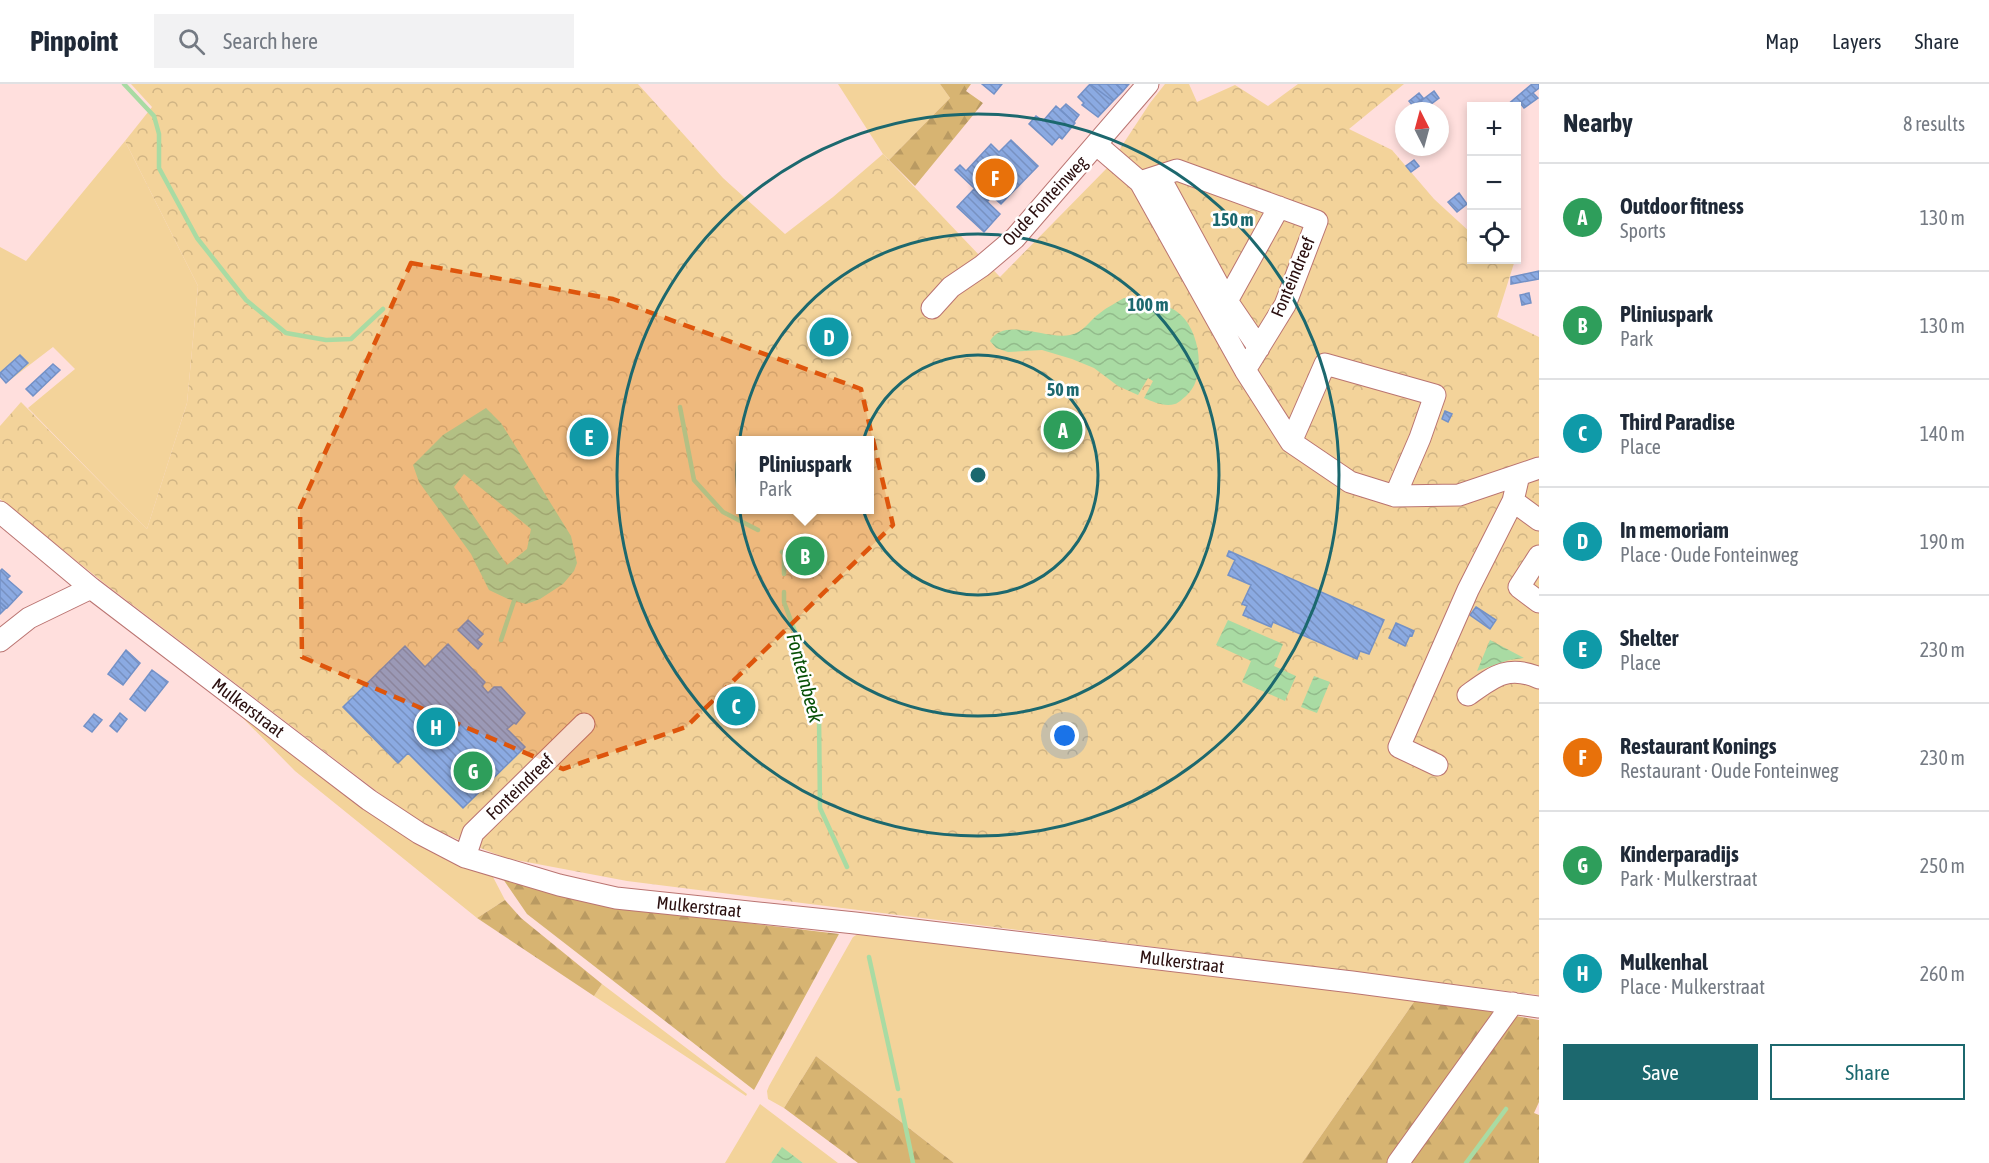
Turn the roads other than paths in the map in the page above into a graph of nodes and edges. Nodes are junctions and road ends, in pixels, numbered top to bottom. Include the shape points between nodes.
1 (1148, 84) edge
2 (1097, 145) junction
3 (1149, 179) junction
4 (1279, 207) junction
5 (1227, 302) junction
6 (932, 308) dead end
7 (1259, 348) junction
8 (1245, 370) junction
9 (1290, 442) junction
10 (1529, 471) edge
11 (1395, 496) junction
12 (1513, 501) junction
13 (0, 512) edge
14 (1539, 520) edge
15 (1539, 556) edge
16 (91, 588) junction
17 (1539, 602) edge
18 (0, 641) edge
19 (1539, 678) edge
20 (1468, 695) dead end
21 (584, 724) dead end
22 (1437, 765) dead end
23 (465, 857) junction
24 (1513, 1003) junction
25 (1539, 1007) edge
26 (1398, 1163) edge

1 - 2 street, Oude Fonteinweg
2 - 3 street
2 - 6 street, Oude Fonteinweg via 1016,238 951,287
3 - 4 street, Fonteindreef via 1177,170
3 - 5 street
3 - 8 street
4 - 5 street
4 - 7 street, Fonteindreef via 1317,221 1285,305
5 - 7 street
7 - 8 street, Fonteindreef
8 - 9 street
9 - 11 street via 1350,482
9 - 11 street via 1325,364 1435,395
10 - 11 street via 1459,495
10 - 12 street
12 - 14 street
12 - 22 street via 1468,590 1399,747
13 - 16 street, Mulkerstraat
15 - 17 street via 1519,586
16 - 18 street via 29,618
16 - 23 street, Mulkerstraat via 369,800
19 - 20 street via 1525,672 1497,675
21 - 23 street, Fonteindreef via 473,833
23 - 24 street, Mulkerstraat via 616,898
24 - 25 street, Mulkerstraat
24 - 26 street

